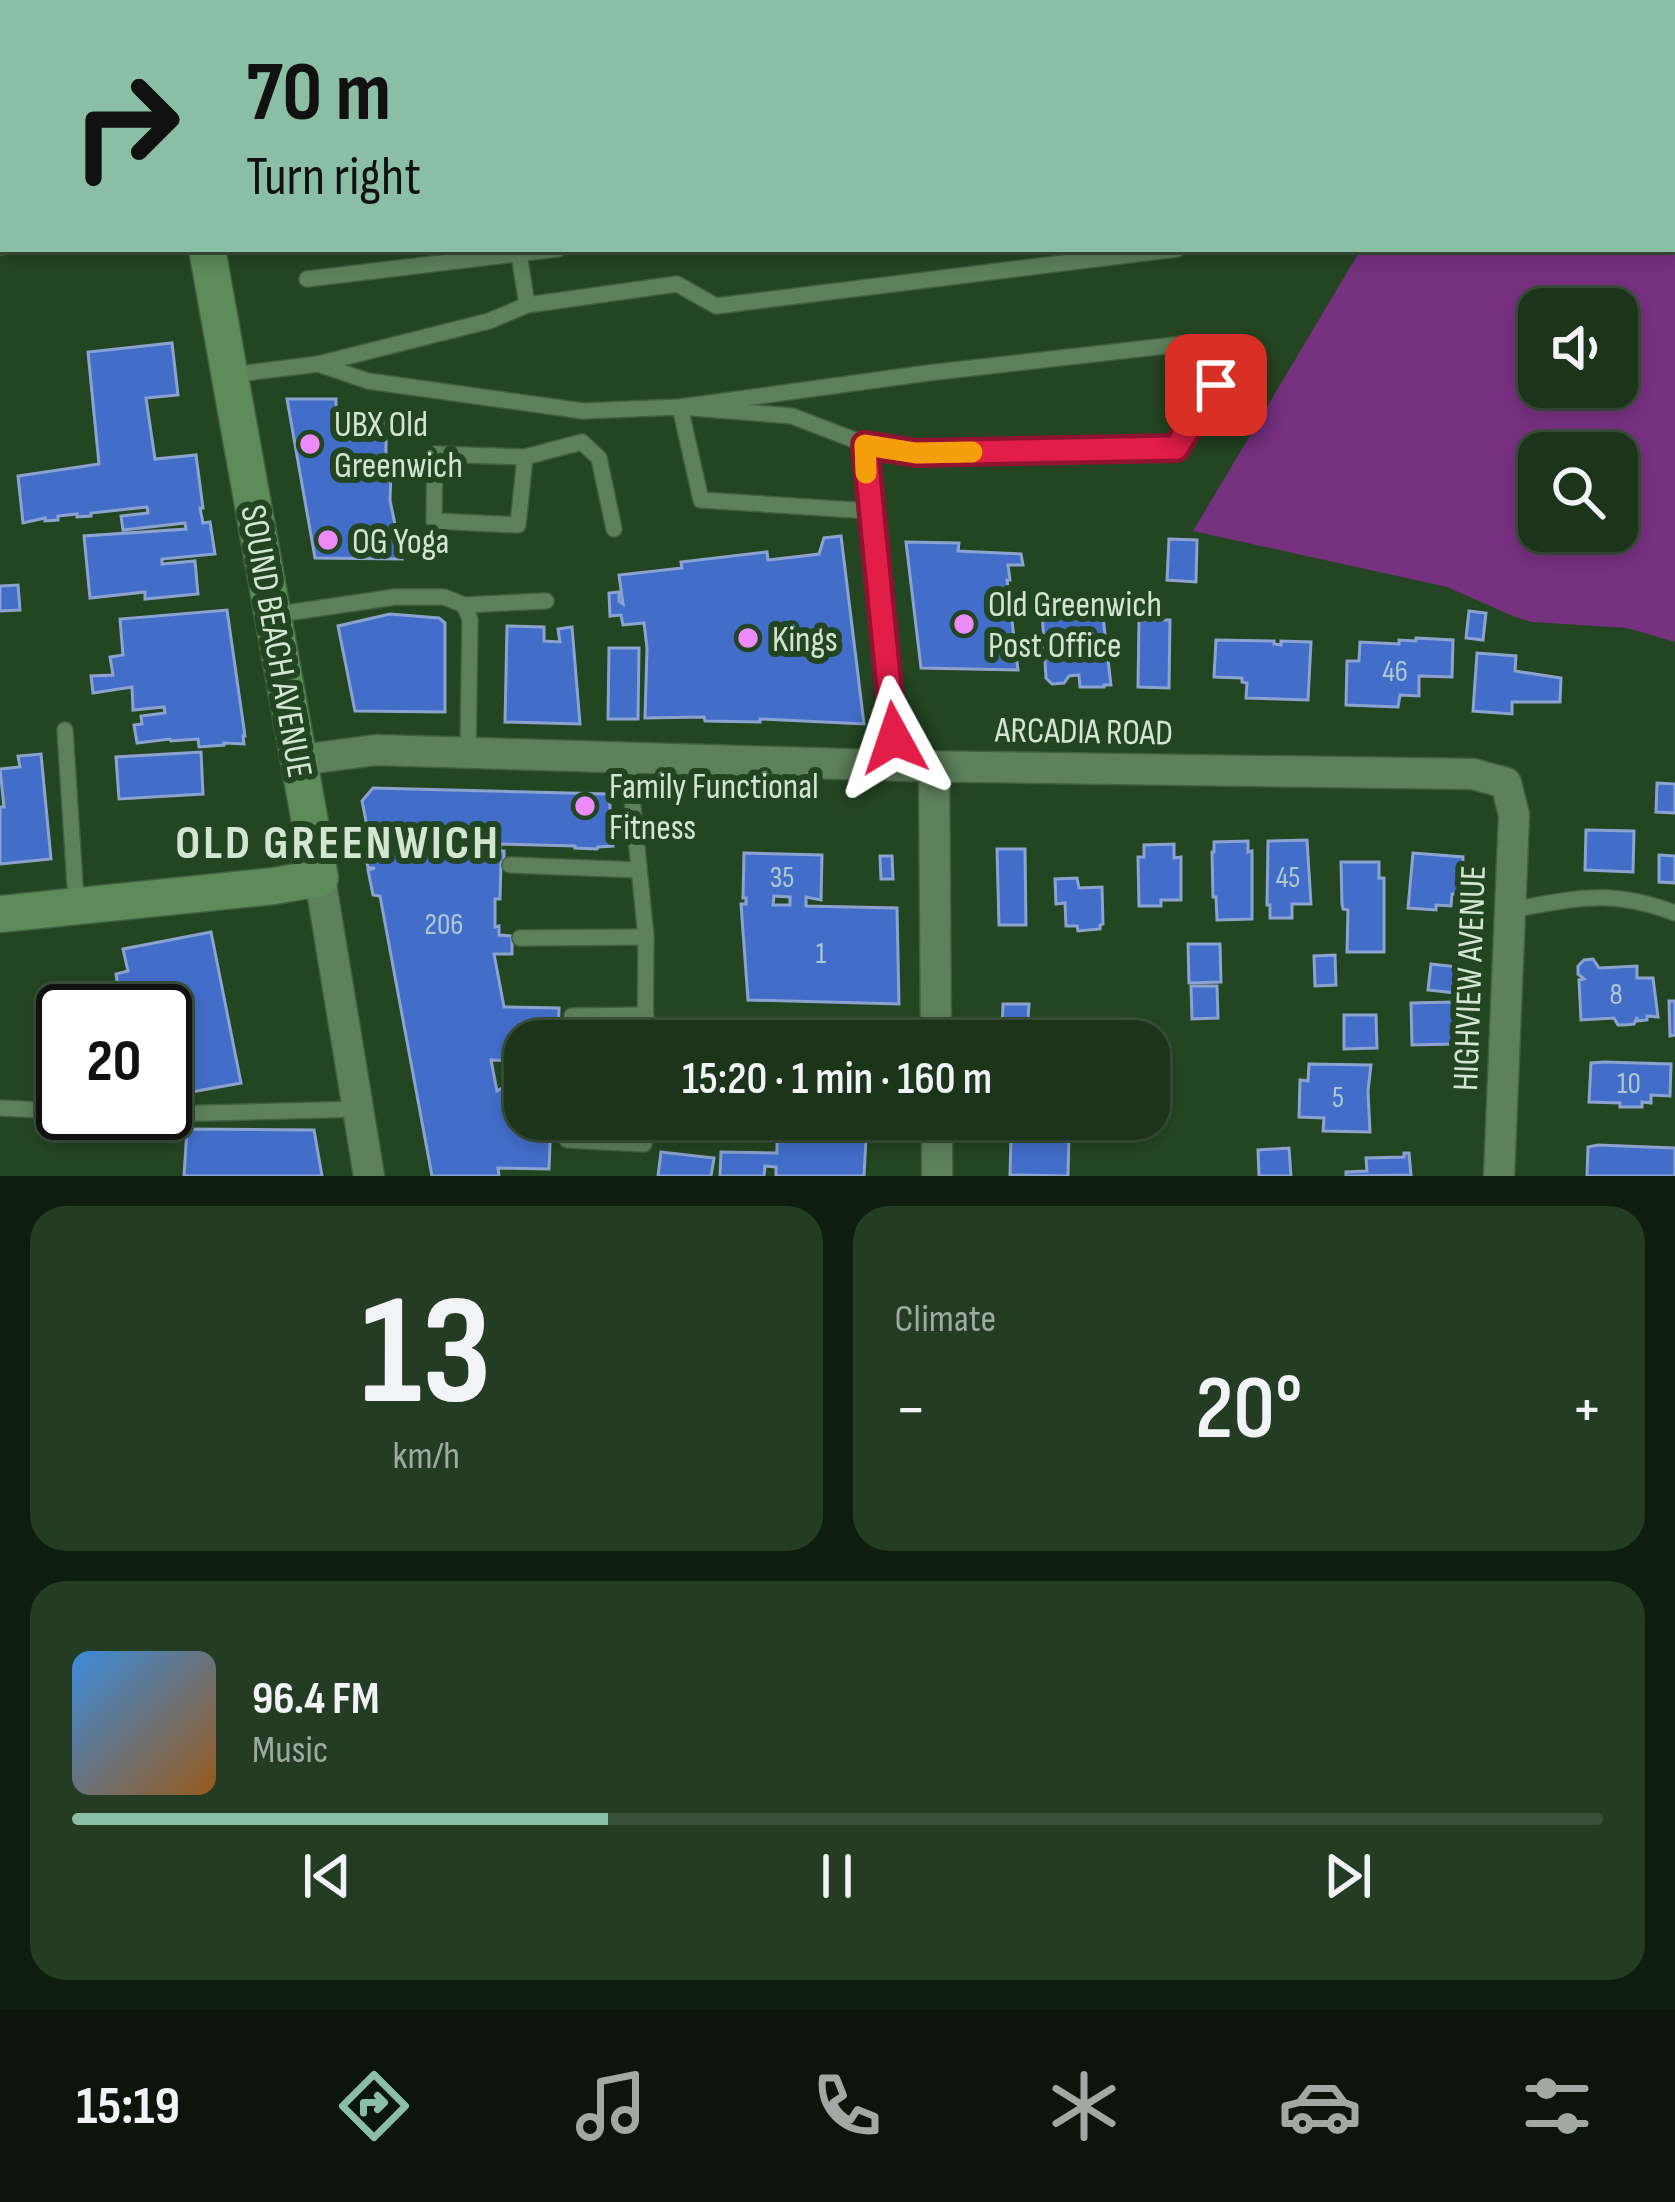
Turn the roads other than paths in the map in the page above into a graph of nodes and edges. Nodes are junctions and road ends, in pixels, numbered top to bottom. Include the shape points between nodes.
1 (208, 252) edge
2 (535, 252) edge
3 (1153, 252) edge
4 (519, 254) junction
5 (308, 279) dead end
6 (527, 305) junction
7 (318, 364) junction
8 (230, 375) junction
9 (680, 407) junction
10 (584, 411) junction
11 (582, 442) junction
12 (865, 445) junction
13 (525, 457) junction
14 (870, 512) junction
15 (614, 529) dead end
16 (546, 601) dead end
17 (464, 605) junction
18 (273, 615) junction
19 (65, 730) dead end
20 (468, 752) junction
21 (628, 758) junction
22 (300, 760) junction
23 (894, 765) junction
24 (934, 766) junction
25 (1506, 783) joint
26 (511, 865) dead end
27 (639, 870) junction
28 (320, 878) junction
29 (79, 906) junction
30 (1508, 910) junction
31 (0, 914) edge
32 (1675, 914) edge
33 (646, 937) junction
34 (520, 938) dead end
35 (646, 1015) junction
36 (572, 1016) dead end
37 (646, 1020) edge
38 (936, 1020) edge
39 (0, 1108) edge
40 (360, 1108) junction
41 (36, 1110) edge
42 (192, 1113) edge
43 (567, 1140) dead end
44 (644, 1140) edge
45 (937, 1140) edge
46 (369, 1176) edge
47 (938, 1176) edge
48 (1499, 1176) edge

1 - 8 street, SOUND BEACH AVENUE
2 - 4 lane
3 - 6 lane via 716,306 677,284
4 - 5 lane
4 - 6 lane
6 - 7 lane
7 - 8 lane
7 - 10 lane via 368,381
8 - 18 street, SOUND BEACH AVENUE
9 - 10 lane
9 - 12 lane via 792,416
9 - 12 lane via 1183,344 1210,347 1220,361 1216,385 1176,448 916,453
9 - 14 lane via 700,500
10 - 11 lane
11 - 13 lane
11 - 15 lane via 599,458
12 - 14 lane
13 - 13 lane via 435,454 434,521 518,525
14 - 23 lane
16 - 17 lane
17 - 18 lane via 395,597
17 - 20 lane
18 - 22 street, SOUND BEACH AVENUE
19 - 29 lane
20 - 21 street, ARCADIA ROAD
20 - 22 street, ARCADIA ROAD via 376,750
21 - 23 street, ARCADIA ROAD
21 - 27 lane
22 - 28 street, SOUND BEACH AVENUE
23 - 24 street, ARCADIA ROAD
24 - 25 street, ARCADIA ROAD via 1473,774
24 - 38 street
25 - 30 street, HIGHVIEW AVENUE via 1514,815
26 - 27 lane
27 - 33 lane
28 - 29 street
28 - 40 street, SOUND BEACH AVENUE
29 - 31 street
30 - 32 lane via 1609,896
30 - 48 street, HIGHVIEW AVENUE
33 - 34 lane
33 - 35 lane
35 - 36 lane
35 - 37 lane
39 - 41 lane
40 - 42 lane
40 - 46 street, SOUND BEACH AVENUE
43 - 44 lane
45 - 47 street

